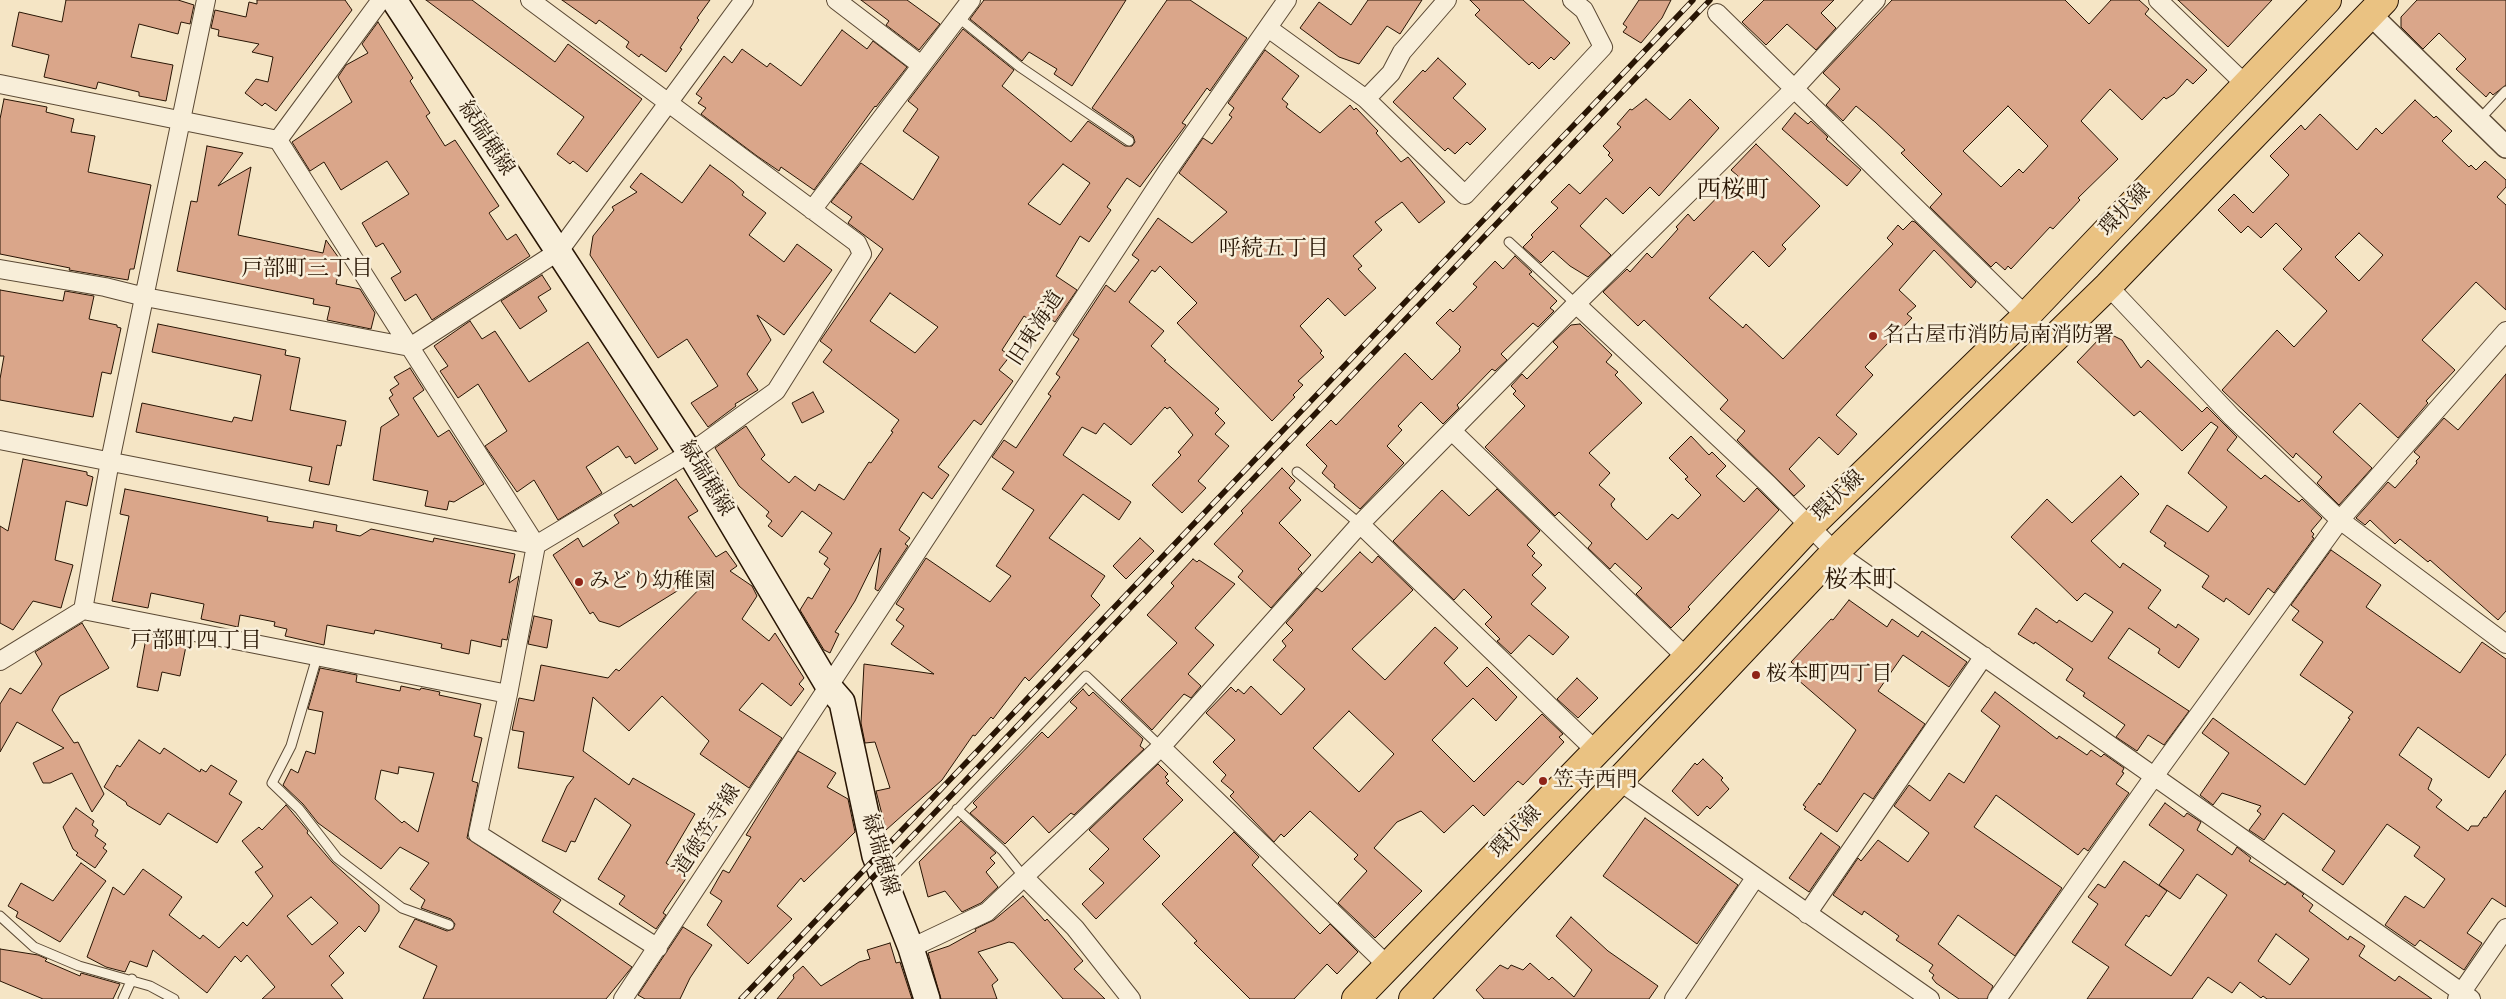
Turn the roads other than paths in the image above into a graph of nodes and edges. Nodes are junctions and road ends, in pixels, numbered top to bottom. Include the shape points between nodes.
1 (206, 0) edge
2 (381, 0) edge
3 (394, 0) edge
4 (530, 0) edge
5 (744, 0) edge
6 (836, 0) edge
7 (971, 0) edge
8 (1287, 0) edge
9 (1447, 0) edge
10 (1572, 0) edge
11 (1876, 0) edge
12 (2158, 0) edge
13 (2327, 0) edge
14 (2377, 7) edge
15 (1717, 14) dead end
16 (959, 18) junction
17 (1268, 28) junction
18 (921, 65) junction
19 (0, 84) edge
20 (2246, 85) junction
21 (1794, 89) junction
22 (2506, 90) edge
23 (1366, 99) junction
24 (669, 102) junction
25 (2479, 120) junction
26 (182, 121) junction
27 (278, 140) junction
28 (1129, 141) dead end
29 (2506, 147) edge
30 (812, 210) junction
31 (1509, 242) dead end
32 (559, 251) junction
33 (0, 269) edge
34 (2108, 286) junction
35 (144, 296) junction
36 (1576, 304) junction
37 (2026, 316) junction
38 (2506, 331) edge
39 (410, 347) junction
40 (1452, 431) junction
41 (0, 440) edge
42 (690, 453) junction
43 (110, 461) junction
44 (1297, 472) dead end
45 (2340, 520) junction
46 (1360, 524) junction
47 (1809, 526) junction
48 (536, 545) junction
49 (1835, 552) junction
50 (83, 610) junction
51 (2506, 644) edge
52 (1984, 656) junction
53 (317, 657) junction
54 (1687, 658) junction
55 (0, 661) edge
56 (829, 688) junction
57 (508, 694) junction
58 (1161, 747) junction
59 (1596, 751) junction
60 (2155, 775) junction
61 (1619, 781) junction
62 (957, 809) junction
63 (1024, 878) junction
64 (1756, 878) junction
65 (886, 885) junction
66 (1807, 914) junction
67 (0, 916) edge
68 (449, 925) dead end
69 (2506, 928) edge
70 (658, 948) junction
71 (911, 948) junction
72 (1388, 966) junction
73 (132, 979) junction
74 (2463, 997) edge
75 (123, 999) edge
76 (174, 999) edge
77 (624, 999) edge
78 (927, 999) edge
79 (1131, 999) edge
80 (1356, 999) edge
81 (1413, 999) edge
82 (1674, 999) edge
83 (1930, 999) edge
84 (1997, 999) edge

1 - 26 street
2 - 27 street
3 - 32 main road, 緑瑞穂線
4 - 24 street
5 - 24 street
6 - 18 street
7 - 16 street
8 - 17 street, 旧東海道
9 - 23 street via 1402,52 1391,73
10 - 23 street via 1584,10 1603,47 1464,195
11 - 21 street
12 - 20 street
13 - 20 main road, 環状線
14 - 25 street
14 - 34 main road, 環状線
15 - 21 street
16 - 18 street
16 - 28 lane via 1020,68
17 - 23 street
17 - 56 street, 旧東海道 via 1168,170
18 - 30 street
19 - 26 street
20 - 37 main road, 環状線
21 - 36 street
21 - 37 street
22 - 25 lane
24 - 30 street
24 - 32 street
25 - 29 street
26 - 27 street
26 - 35 street
27 - 39 street
30 - 42 street via 857,243 862,254 776,391
31 - 36 lane
32 - 39 street
32 - 42 main road, 緑瑞穂線
33 - 35 street
34 - 45 street via 2232,417
34 - 49 main road, 環状線
35 - 39 street
35 - 43 street
36 - 40 street
36 - 47 street
37 - 47 main road, 環状線
38 - 45 street
39 - 48 street
40 - 46 street
40 - 54 street
41 - 43 street
42 - 48 street
42 - 56 main road, 緑瑞穂線
43 - 48 street
43 - 50 street
44 - 46 lane
45 - 51 street
45 - 60 street
46 - 58 street
46 - 59 street
47 - 49 street
47 - 54 main road, 環状線
48 - 57 street
49 - 52 street
49 - 61 main road, 環状線
50 - 53 street
50 - 55 street
52 - 60 street
52 - 66 street
53 - 57 street
53 - 68 lane via 291,746 272,783 300,809 337,858 402,908
54 - 59 main road, 環状線
56 - 65 main road, 緑瑞穂線 via 842,702 876,856
56 - 70 street, 道徳笠寺線
57 - 70 street via 478,834
58 - 62 lane via 1086,676
58 - 63 street
58 - 72 street
59 - 72 main road, 環状線
60 - 74 street
60 - 84 street
61 - 64 street
61 - 81 main road, 環状線
62 - 63 lane via 1003,851
62 - 65 lane
63 - 71 street via 987,912
63 - 79 street via 1074,928
64 - 66 street
64 - 82 street
65 - 71 main road, 緑瑞穂線
66 - 83 street
67 - 73 lane via 34,947 79,966
69 - 74 street
70 - 77 street, 道徳笠寺線
71 - 78 main road, 緑瑞穂線
72 - 80 main road, 環状線
73 - 75 lane
73 - 76 lane

